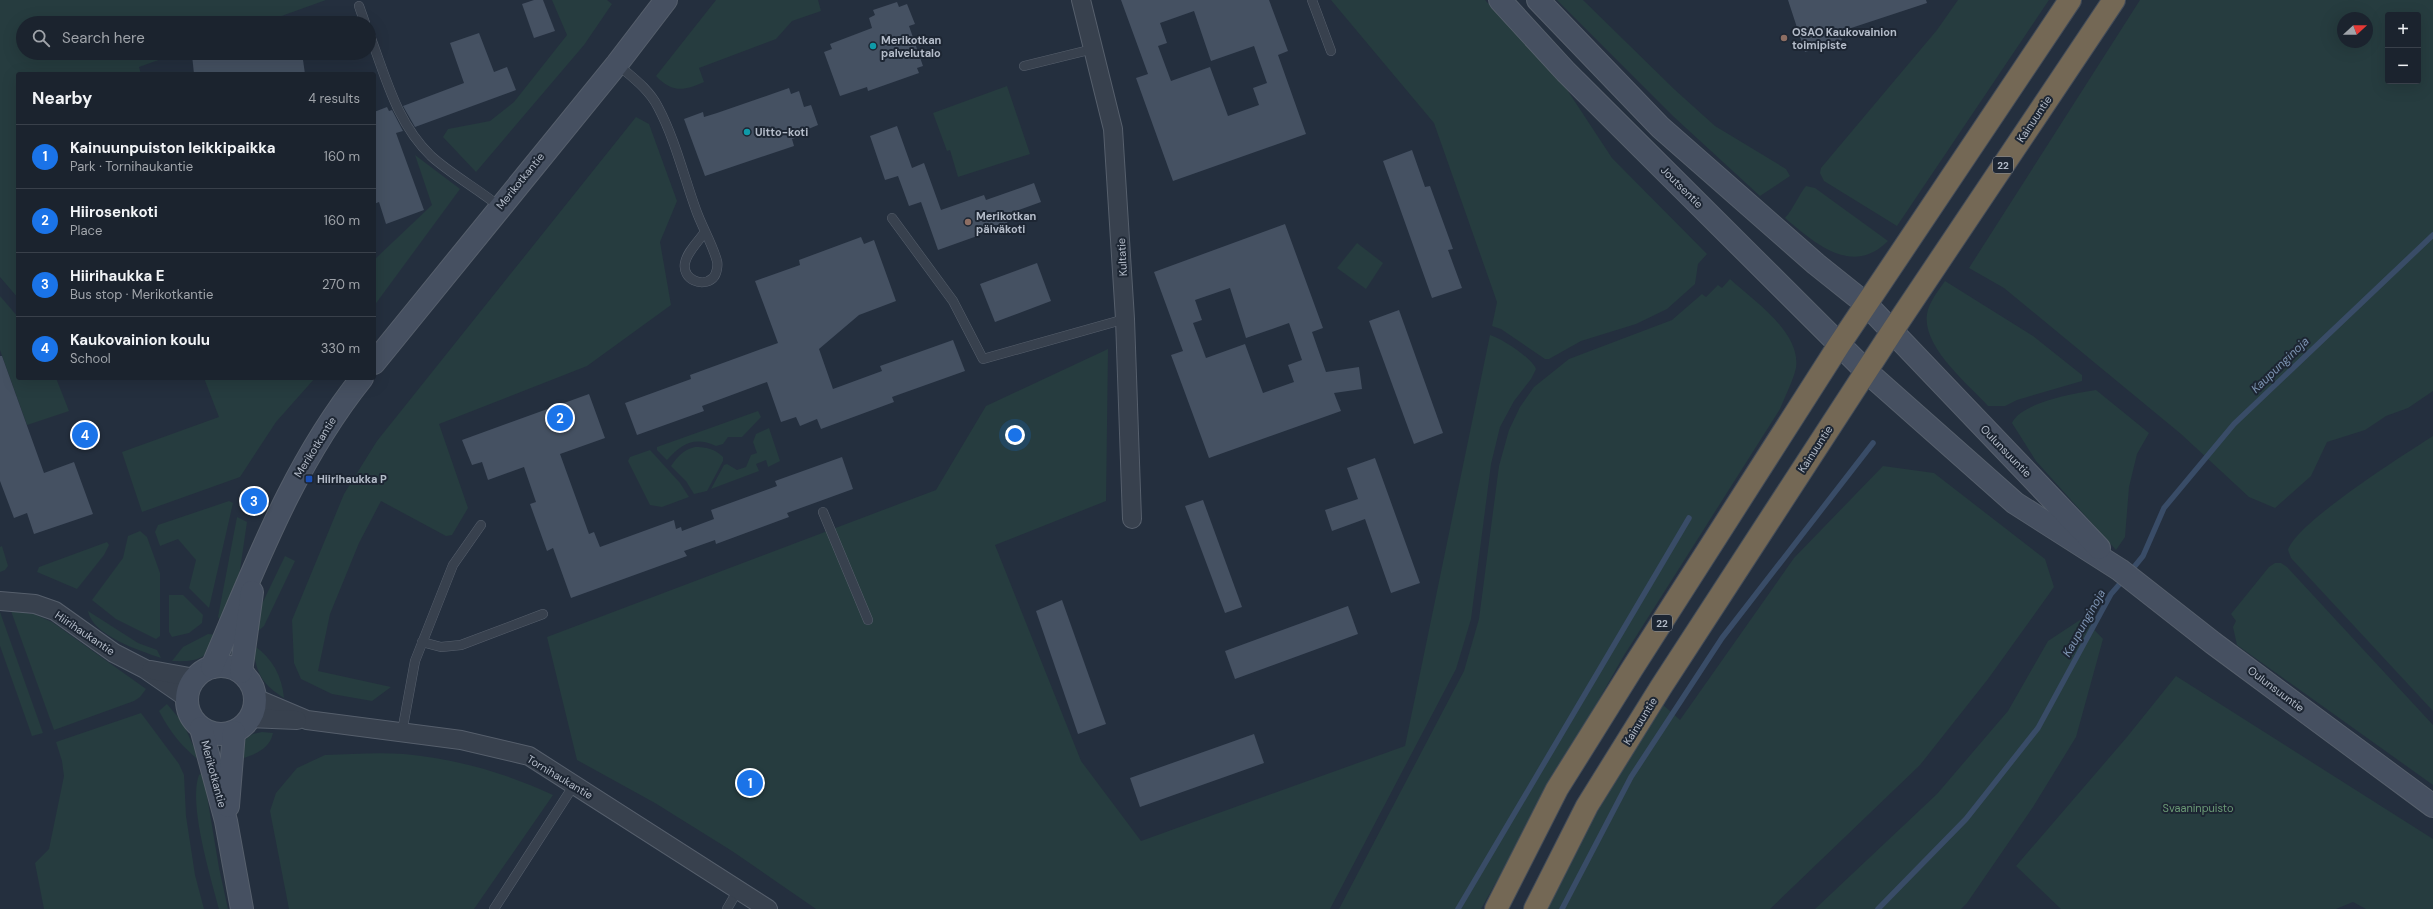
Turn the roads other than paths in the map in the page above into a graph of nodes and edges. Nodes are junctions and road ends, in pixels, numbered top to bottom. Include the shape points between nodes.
1 (666, 0) edge
2 (1081, 0) edge
3 (1312, 0) edge
4 (1500, 0) edge
5 (1538, 0) edge
6 (2070, 0) edge
7 (2114, 0) edge
8 (359, 6) dead end
9 (363, 16) edge
10 (1093, 48) junction
11 (1331, 51) dead end
12 (376, 52) edge
13 (617, 64) junction
14 (1024, 66) dead end
15 (500, 207) junction
16 (892, 218) dead end
17 (704, 233) junction
18 (1866, 304) junction
19 (1125, 319) junction
20 (1893, 330) junction
21 (1839, 345) junction
22 (376, 361) edge
23 (1866, 371) junction
24 (361, 380) edge
25 (823, 512) dead end
26 (1132, 519) dead end
27 (481, 525) dead end
28 (2067, 528) junction
29 (256, 565) junction
30 (0, 601) edge
31 (543, 614) dead end
32 (868, 620) dead end
33 (422, 642) junction
34 (145, 669) junction
35 (203, 672) junction
36 (241, 672) junction
37 (187, 698) junction
38 (246, 716) junction
39 (201, 728) junction
40 (402, 732) junction
41 (574, 785) junction
42 (2433, 806) edge
43 (226, 821) junction
44 (738, 890) junction
45 (242, 909) edge
46 (494, 909) edge
47 (727, 909) edge
48 (768, 909) edge
49 (1496, 909) edge
50 (1534, 909) edge

1 - 13 main road, Merikotkantie
2 - 10 street, Kultatie
3 - 11 lane
4 - 21 main road, Joutsentie via 1566,72
5 - 18 main road via 1660,127 1816,264
6 - 18 highway, 22
7 - 20 highway, Kainuuntie / 22
8 - 9 lane
10 - 14 lane
10 - 19 street, Kultatie via 1113,129
12 - 15 lane via 396,108 411,134 432,157
13 - 15 main road, Merikotkantie
13 - 17 lane via 642,85 658,107
15 - 22 main road, Merikotkantie
16 - 19 lane via 953,301 983,359
17 - 17 lane via 687,257 684,266 694,282 702,283 714,278 717,271 717,262
18 - 20 main road
18 - 21 highway, 22
19 - 26 street, Kultatie
20 - 23 highway, Kainuuntie / 22
20 - 28 main road, Oulunsuuntie
21 - 23 main road, Joutsentie
21 - 49 highway, 22 via 1557,789
23 - 28 main road, Oulunsuuntie via 2015,502
23 - 50 highway, Kainuuntie / 22 via 1587,806
24 - 29 main road, Merikotkantie via 321,435 295,478 274,519
25 - 32 lane
27 - 33 lane via 453,564
28 - 42 main road, Oulunsuuntie via 2213,643
29 - 35 main road, Merikotkantie
29 - 36 main road, Merikotkantie
30 - 34 street, Hiirihaukantie via 35,604 55,612 114,653
31 - 33 lane via 461,645 441,647
33 - 40 lane via 415,662
34 - 35 street, Hiirihaukantie
34 - 37 street, Hiirihaukantie
35 - 36 main road via 232,667
35 - 37 main road, Merikotkantie
36 - 38 main road, Merikotkantie via 248,679
37 - 39 main road, Merikotkantie via 193,720
38 - 39 main road, Merikotkantie via 218,734
38 - 40 street, Tornihaukantie via 307,720
38 - 43 main road, Merikotkantie
39 - 43 main road, Merikotkantie
40 - 41 street, Tornihaukantie via 461,740 529,756
41 - 44 street, Tornihaukantie
41 - 46 lane
43 - 45 main road, Merikotkantie
44 - 47 lane
44 - 48 street, Tornihaukantie

